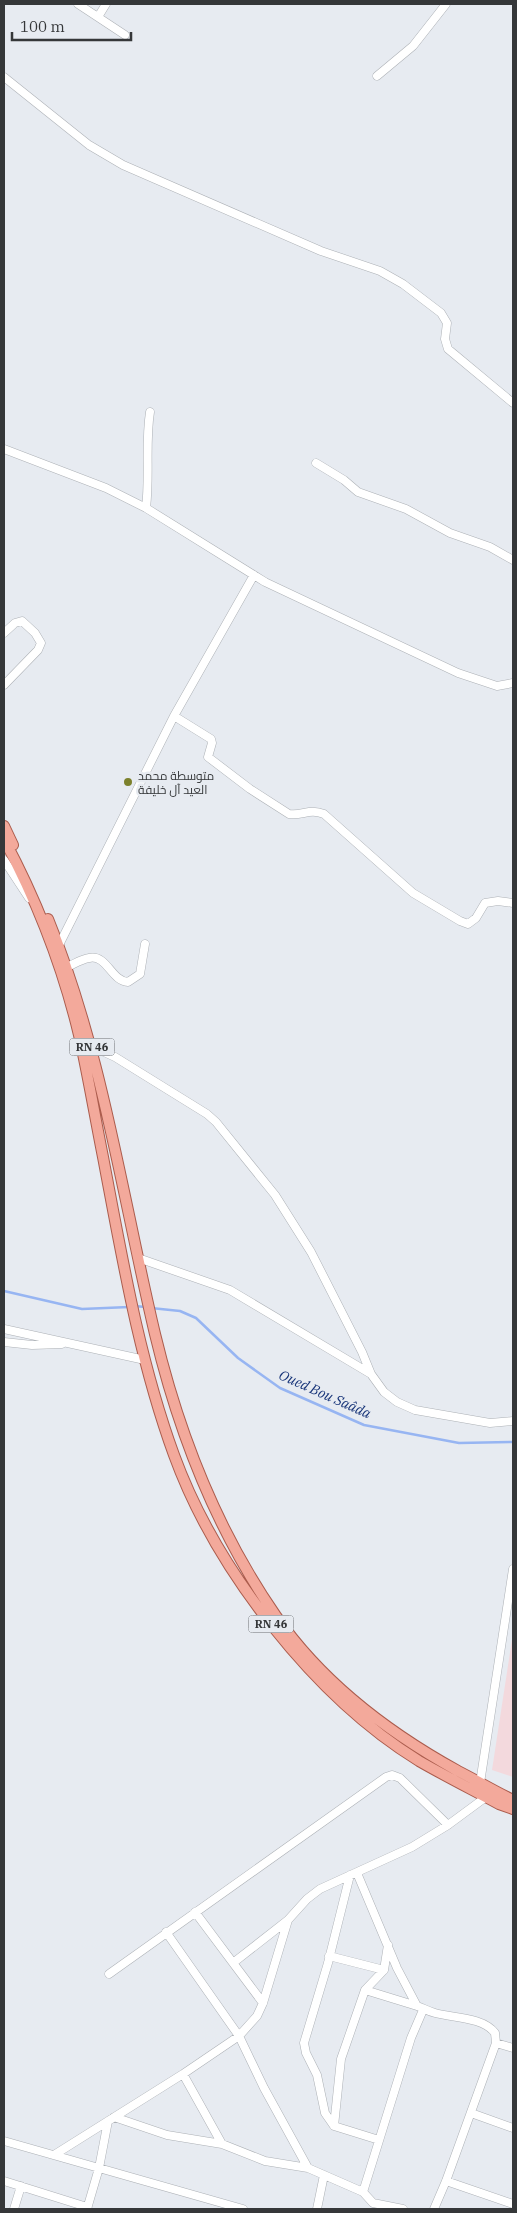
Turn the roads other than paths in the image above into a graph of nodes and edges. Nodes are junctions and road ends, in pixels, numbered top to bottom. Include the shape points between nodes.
1 (78, 4) edge
2 (106, 4) edge
3 (446, 4) edge
4 (98, 17) junction
5 (125, 35) dead end
6 (377, 76) dead end
7 (4, 77) edge
8 (513, 403) edge
9 (150, 412) dead end
10 (4, 449) edge
11 (316, 464) dead end
12 (146, 508) junction
13 (513, 560) edge
14 (254, 575) junction
15 (4, 633) edge
16 (513, 683) edge
17 (4, 685) edge
18 (174, 716) junction
19 (4, 826) edge
20 (4, 839) edge
21 (4, 860) edge
22 (513, 903) edge
23 (37, 907) junction
24 (145, 944) dead end
25 (57, 950) junction
26 (67, 967) junction
27 (91, 1046) junction
28 (138, 1258) junction
29 (4, 1328) edge
30 (4, 1342) edge
31 (72, 1343) junction
32 (145, 1360) junction
33 (371, 1374) junction
34 (513, 1421) edge
35 (513, 1569) edge
36 (480, 1783) junction
37 (486, 1797) junction
38 (513, 1800) edge
39 (513, 1809) edge
40 (448, 1825) junction
41 (353, 1874) junction
42 (195, 1912) junction
43 (288, 1920) junction
44 (166, 1932) junction
45 (388, 1945) junction
46 (329, 1956) junction
47 (233, 1963) junction
48 (384, 1970) junction
49 (109, 1974) dead end
50 (365, 1990) junction
51 (263, 2003) junction
52 (420, 2008) junction
53 (239, 2036) junction
54 (496, 2043) junction
55 (513, 2048) edge
56 (183, 2074) junction
57 (471, 2113) junction
58 (111, 2119) junction
59 (334, 2126) junction
60 (513, 2128) edge
61 (379, 2140) junction
62 (4, 2141) edge
63 (222, 2144) junction
64 (54, 2155) junction
65 (99, 2168) junction
66 (308, 2168) junction
67 (324, 2175) junction
68 (4, 2181) edge
69 (446, 2182) junction
70 (21, 2186) junction
71 (363, 2192) junction
72 (513, 2204) edge
73 (87, 2208) edge
74 (14, 2209) edge
75 (243, 2209) edge
76 (317, 2209) edge
77 (403, 2209) edge
78 (434, 2209) edge

1 - 4 street
2 - 4 street
3 - 6 street via 413,46
4 - 5 street
7 - 8 street via 89,145 123,165 321,251 380,271 402,284 441,313 447,323 445,339 448,348
9 - 12 street
10 - 12 street via 106,488
11 - 13 street via 358,492 406,509 450,534 490,547
12 - 14 street
14 - 16 street via 458,673 497,686
14 - 18 street
15 - 17 street via 22,621 41,642 38,650
18 - 22 street via 208,736 212,741 208,757 250,789 290,814 312,810 324,814 413,893 460,922 472,922 485,903
18 - 25 street
19 - 25 main road, RN 46 via 36,888
20 - 23 main road, RN 46
21 - 23 street
23 - 25 main road, RN 46
24 - 26 street via 140,974 128,982 119,980 104,962 96,958
25 - 26 main road, RN 46
25 - 32 main road, RN 46 via 78,1033
26 - 27 main road, RN 46
27 - 28 main road, RN 46
27 - 33 street via 115,1057 216,1122 275,1195 311,1252
28 - 33 street via 230,1290
28 - 36 main road, RN 46 via 156,1336 204,1487 229,1541 277,1618 329,1678 368,1711 421,1750
29 - 31 street
30 - 31 street via 32,1345
31 - 32 street
32 - 37 main road, RN 46 via 188,1490 217,1544 272,1625 321,1682 364,1721 418,1760
33 - 34 street via 384,1392 415,1410 490,1423
35 - 36 street
36 - 38 main road, RN 46
37 - 39 main road, RN 46
37 - 40 street
40 - 41 street via 412,1847
40 - 42 street via 400,1778 386,1777
41 - 43 street via 307,1898
41 - 45 street
41 - 46 street
42 - 44 street
42 - 47 street
43 - 47 street
43 - 51 street
44 - 49 street
44 - 53 street
45 - 48 street
45 - 52 street via 407,1989
46 - 48 street
46 - 59 street via 303,2039 317,2075 324,2113
47 - 51 street
48 - 50 street
50 - 52 street
50 - 59 street via 341,2059
51 - 53 street via 257,2016
52 - 54 street via 486,2024 495,2032
52 - 61 street
53 - 56 street
53 - 66 street
54 - 55 street
54 - 57 street
56 - 58 street
56 - 63 street
57 - 60 street
57 - 69 street
58 - 63 street via 167,2135
58 - 64 street
58 - 65 street
59 - 61 street
61 - 71 street
62 - 64 street
63 - 66 street via 265,2161
64 - 65 street
65 - 73 street
65 - 75 street
66 - 67 street
67 - 71 street
67 - 76 street
68 - 70 street
69 - 72 street
69 - 78 street
70 - 73 street
70 - 74 street
71 - 77 street via 373,2203

